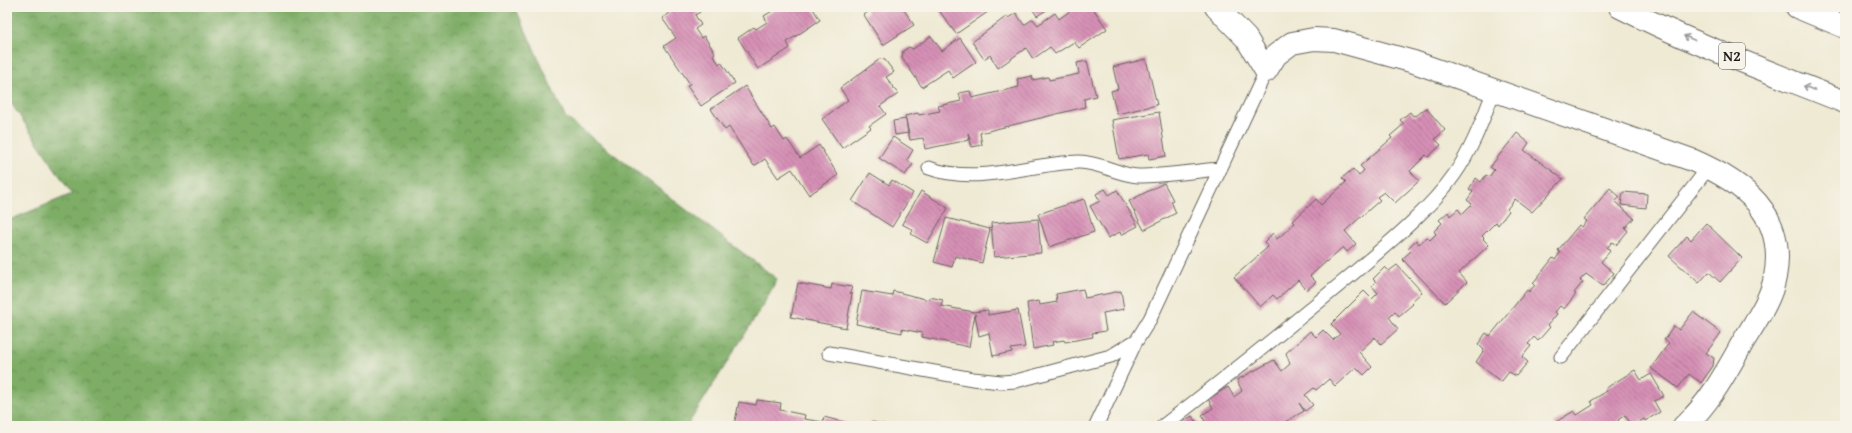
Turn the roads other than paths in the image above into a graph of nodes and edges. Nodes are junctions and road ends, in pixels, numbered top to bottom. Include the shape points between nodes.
1 (1216, 7) edge
2 (1620, 7) edge
3 (1797, 7) edge
4 (1845, 27) edge
5 (1266, 71) junction
6 (1494, 90) junction
7 (1845, 102) edge
8 (929, 168) dead end
9 (1220, 168) junction
10 (1709, 168) junction
11 (1137, 340) junction
12 (829, 353) dead end
13 (1561, 357) dead end
14 (1096, 426) edge
15 (1163, 426) edge
16 (1684, 426) edge

1 - 5 main road via 1246,38
7 -> 2 main road, N2 via 1766,71
3 - 4 main road
5 - 6 main road via 1276,55 1292,44 1314,39 1334,40 1414,62
5 - 9 lane
6 - 10 main road
6 - 15 lane via 1473,142 1454,175 1430,203 1388,244 1277,337
8 - 9 lane via 945,174 988,174 1081,162 1139,176
9 - 11 lane via 1165,289
10 - 13 lane
10 - 16 main road via 1742,187 1757,202 1772,226 1777,248 1775,277 1766,302 1715,390 1698,413
11 - 12 lane via 1111,356 1035,377 1001,382
11 - 14 lane

